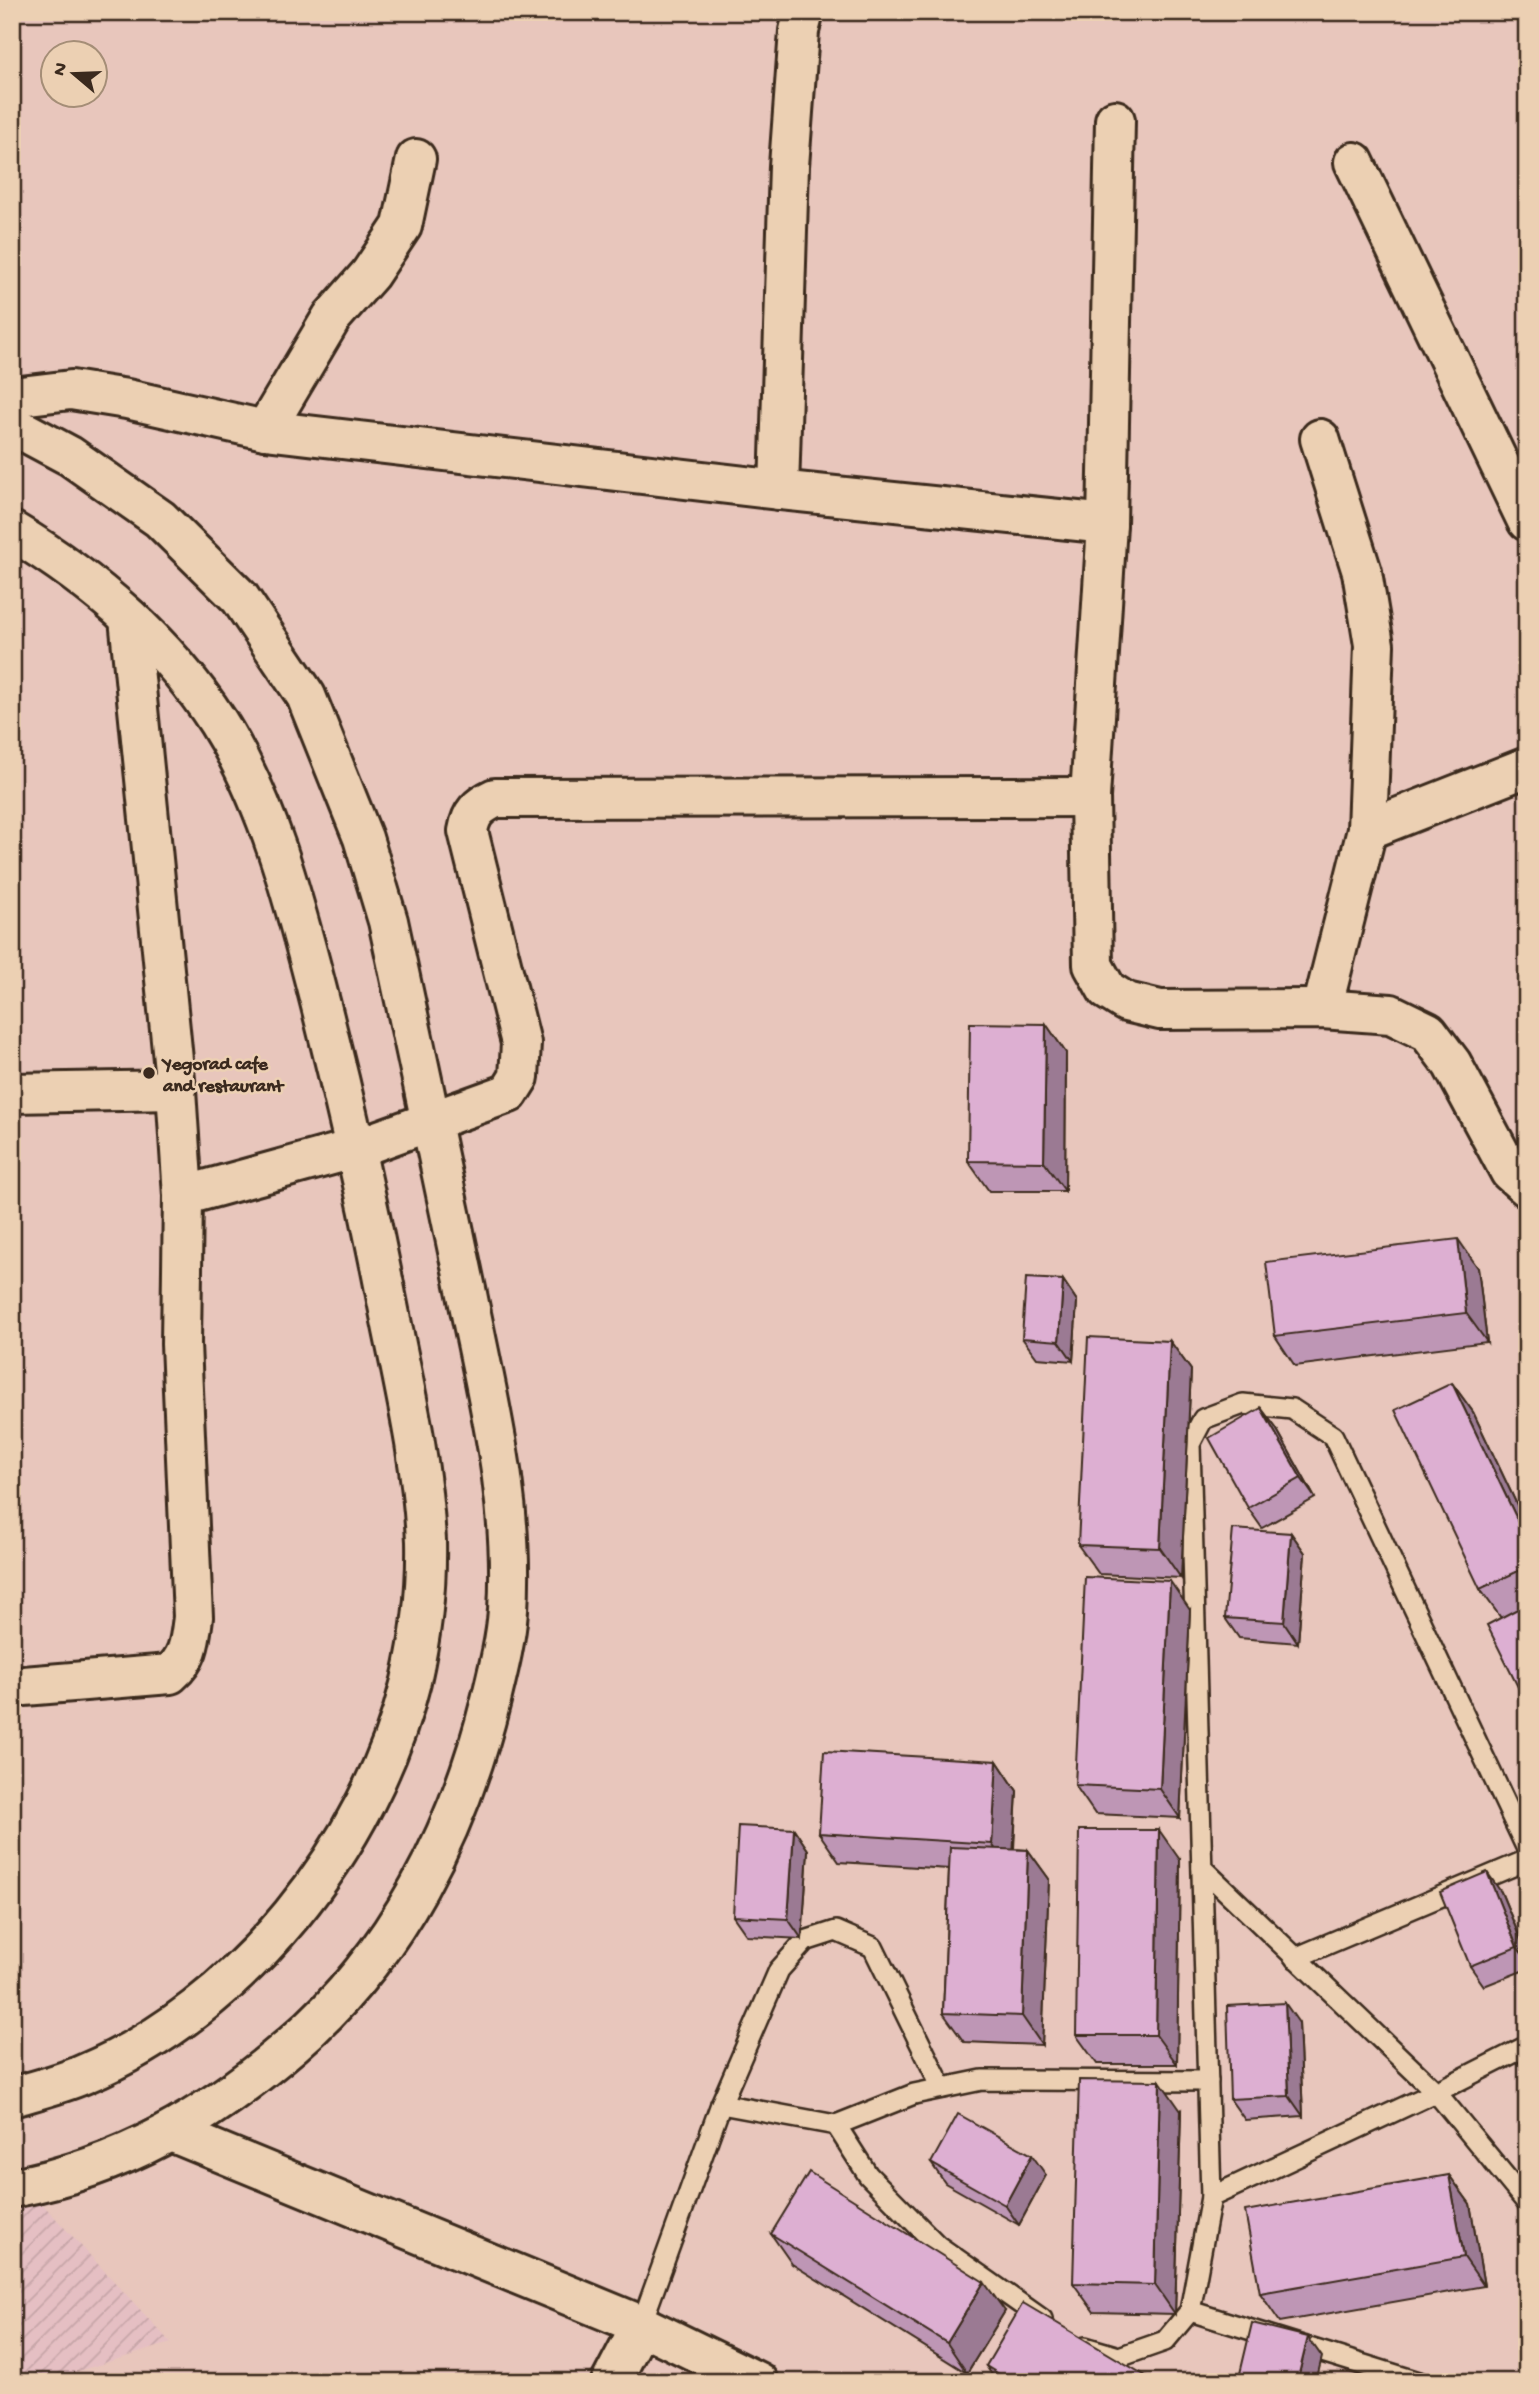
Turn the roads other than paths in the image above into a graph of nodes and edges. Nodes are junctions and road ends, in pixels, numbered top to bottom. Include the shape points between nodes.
1 (804, 12) edge
2 (1115, 120) dead end
3 (416, 159) dead end
4 (1354, 163) dead end
5 (12, 397) edge
6 (12, 425) edge
7 (265, 430) junction
8 (1320, 439) dead end
9 (779, 491) junction
10 (1527, 522) edge
11 (1107, 524) junction
12 (12, 531) edge
13 (130, 618) junction
14 (1527, 767) edge
15 (1090, 797) junction
16 (1367, 830) junction
17 (1322, 1009) junction
18 (176, 1090) junction
19 (12, 1093) edge
20 (432, 1124) junction
21 (357, 1147) junction
22 (1527, 1187) edge
23 (183, 1196) junction
24 (12, 1686) edge
25 (1527, 1849) edge
26 (1527, 1860) edge
27 (1202, 1868) junction
28 (1295, 1958) junction
29 (1527, 2046) edge
30 (1208, 2081) junction
31 (942, 2088) junction
32 (1436, 2092) junction
33 (12, 2097) edge
34 (721, 2104) junction
35 (836, 2125) junction
36 (171, 2133) junction
37 (12, 2188) edge
38 (1211, 2197) junction
39 (1527, 2203) edge
40 (1190, 2311) junction
41 (641, 2325) junction
42 (611, 2382) edge
43 (758, 2382) edge
44 (1419, 2382) edge

1 - 9 street via 789,166
2 - 11 street
3 - 7 street via 402,226 370,274 332,317
4 - 10 street
5 - 7 street via 71,390
6 - 20 street via 71,456 160,519 240,598 306,696 349,800 381,897
7 - 9 street
8 - 16 street via 1362,572 1374,645
9 - 11 street
11 - 15 street
12 - 13 street via 63,562
13 - 18 street
13 - 21 street via 219,723 274,840
14 - 16 street
15 - 17 street via 1093,965 1107,990 1126,1002 1160,1010
15 - 20 street via 495,798 470,817 468,831 522,1062 509,1093
16 - 17 street
17 - 22 street via 1391,1014 1428,1032 1452,1064 1510,1172
18 - 19 street
18 - 23 street
20 - 21 street
20 - 36 street via 504,1474 508,1611 480,1746 415,1896 376,1957 324,2018 239,2090
21 - 23 street
21 - 33 street via 419,1468 426,1544 421,1622 410,1683 384,1759 354,1824 306,1898 258,1956 155,2036 85,2074
23 - 24 street via 181,1343 193,1617 189,1650 170,1674
25 - 27 lane via 1333,1436 1292,1409 1242,1405 1203,1419 1190,1444
26 - 28 lane
27 - 28 lane
27 - 30 lane
28 - 32 lane
29 - 32 lane
30 - 31 lane via 982,2080
30 - 38 lane
31 - 34 lane via 873,1947 836,1931 805,1941 779,1970
31 - 35 lane via 914,2094
32 - 38 lane
32 - 39 lane
34 - 35 lane
34 - 41 lane
35 - 40 lane via 868,2175 937,2245 1079,2345 1119,2357 1165,2341
36 - 37 street via 99,2165
36 - 41 street
38 - 40 lane
40 - 44 lane
41 - 42 street
41 - 43 street

